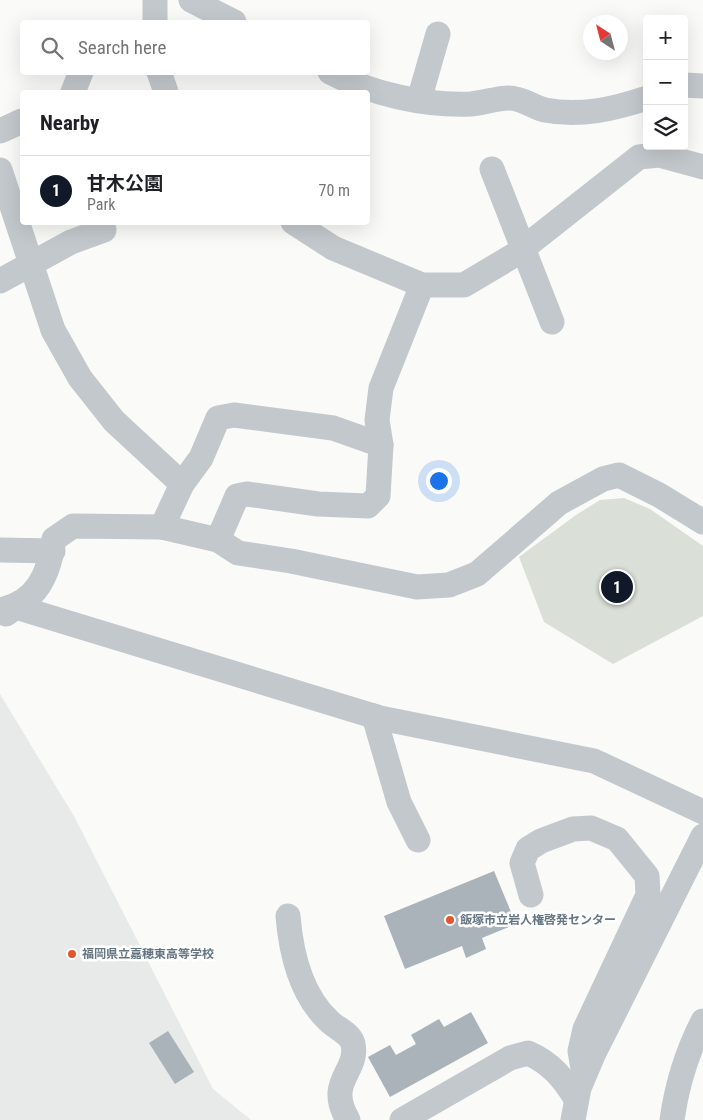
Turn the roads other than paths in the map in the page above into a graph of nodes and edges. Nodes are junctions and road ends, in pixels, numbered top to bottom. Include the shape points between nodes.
1 (155, 0) edge
2 (191, 0) edge
3 (155, 20) edge
4 (230, 20) edge
5 (438, 34) dead end
6 (80, 75) edge
7 (160, 75) edge
8 (338, 75) edge
9 (688, 85) edge
10 (703, 86) edge
11 (74, 90) edge
12 (165, 90) edge
13 (643, 99) edge
14 (419, 100) junction
15 (20, 122) edge
16 (0, 130) edge
17 (703, 167) edge
18 (492, 169) dead end
19 (0, 170) edge
20 (298, 225) edge
21 (104, 230) dead end
22 (523, 248) junction
23 (31, 263) junction
24 (0, 281) edge
25 (422, 285) junction
26 (552, 322) dead end
27 (381, 445) junction
28 (182, 484) junction
29 (703, 522) edge
30 (162, 527) junction
31 (218, 540) junction
32 (0, 550) edge
33 (53, 551) junction
34 (5, 612) edge
35 (374, 716) junction
36 (703, 812) edge
37 (703, 836) edge
38 (418, 840) dead end
39 (531, 895) dead end
40 (288, 916) dead end
41 (703, 1022) edge
42 (584, 1075) junction
43 (574, 1110) edge
44 (348, 1120) edge
45 (402, 1120) edge
46 (672, 1120) edge

1 - 3 street
2 - 4 street
5 - 14 street
6 - 11 street
7 - 12 street
8 - 14 street via 391,94
9 - 10 street
13 - 14 street via 620,107 581,113 545,110 510,98 471,104
15 - 16 street
17 - 22 street via 659,155 639,157
18 - 22 street
19 - 23 street
20 - 25 street via 333,248
21 - 23 street via 71,242
22 - 25 street via 464,285
22 - 26 street
23 - 24 street
23 - 28 street via 53,330 80,378 114,421
25 - 27 street via 381,388 377,420
27 - 28 street via 333,428 234,415 218,418 201,458
27 - 31 street via 378,496 368,506 318,504 246,494 237,496
28 - 30 street
29 - 31 street via 619,475 603,479 560,503 478,574 449,585 417,587 238,553
30 - 31 street
30 - 33 street via 73,526 54,539
32 - 33 street
33 - 34 street via 42,584
34 - 35 street
35 - 36 street via 594,761
35 - 38 street via 399,802
37 - 42 street
39 - 42 street via 522,863 528,849 541,840 573,829 591,828 617,839 647,876 648,895 585,1029 580,1052
40 - 44 street via 298,972 329,1021 351,1038 354,1047 339,1093 339,1106
41 - 46 street via 679,1076
42 - 43 street
43 - 45 street via 563,1077 528,1052 510,1058

